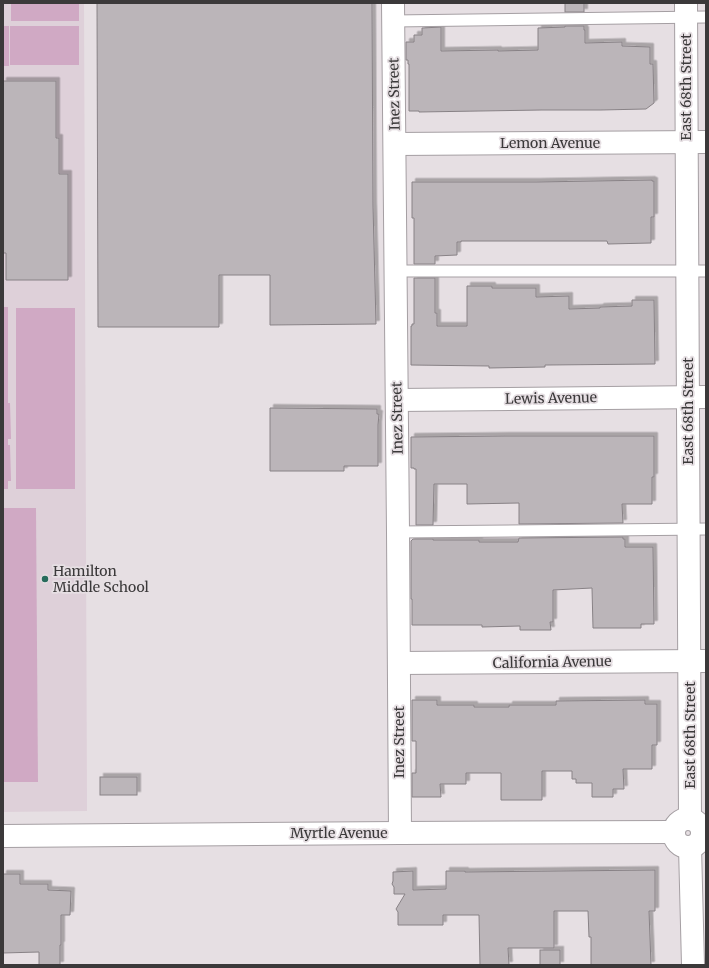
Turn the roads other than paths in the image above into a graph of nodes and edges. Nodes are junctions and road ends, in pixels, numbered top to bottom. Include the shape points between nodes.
1 (393, 12) edge
2 (693, 12) edge
3 (696, 142) edge
4 (395, 144) junction
5 (396, 272) junction
6 (697, 272) edge
7 (697, 396) edge
8 (397, 400) junction
9 (697, 529) edge
10 (398, 532) junction
11 (698, 661) edge
12 (399, 664) junction
13 (693, 832) edge
14 (400, 833) junction
15 (3, 836) edge
16 (693, 965) edge

1 - 2 lane
1 - 4 street, Inez Street
2 - 3 street, East 68th Street
3 - 4 street, Lemon Avenue
3 - 6 street, East 68th Street
4 - 5 street, Inez Street
5 - 6 lane
5 - 8 street, Inez Street
6 - 7 street, East 68th Street
7 - 8 street, Lewis Avenue
7 - 9 street, East 68th Street
8 - 10 street, Inez Street
9 - 10 lane
9 - 11 street, East 68th Street
10 - 12 street, Inez Street
11 - 12 street, California Avenue
11 - 13 street, East 68th Street
12 - 14 street, Inez Street
13 - 14 street, Myrtle Avenue
13 - 16 street, East 68th Street
14 - 15 street, Myrtle Avenue

